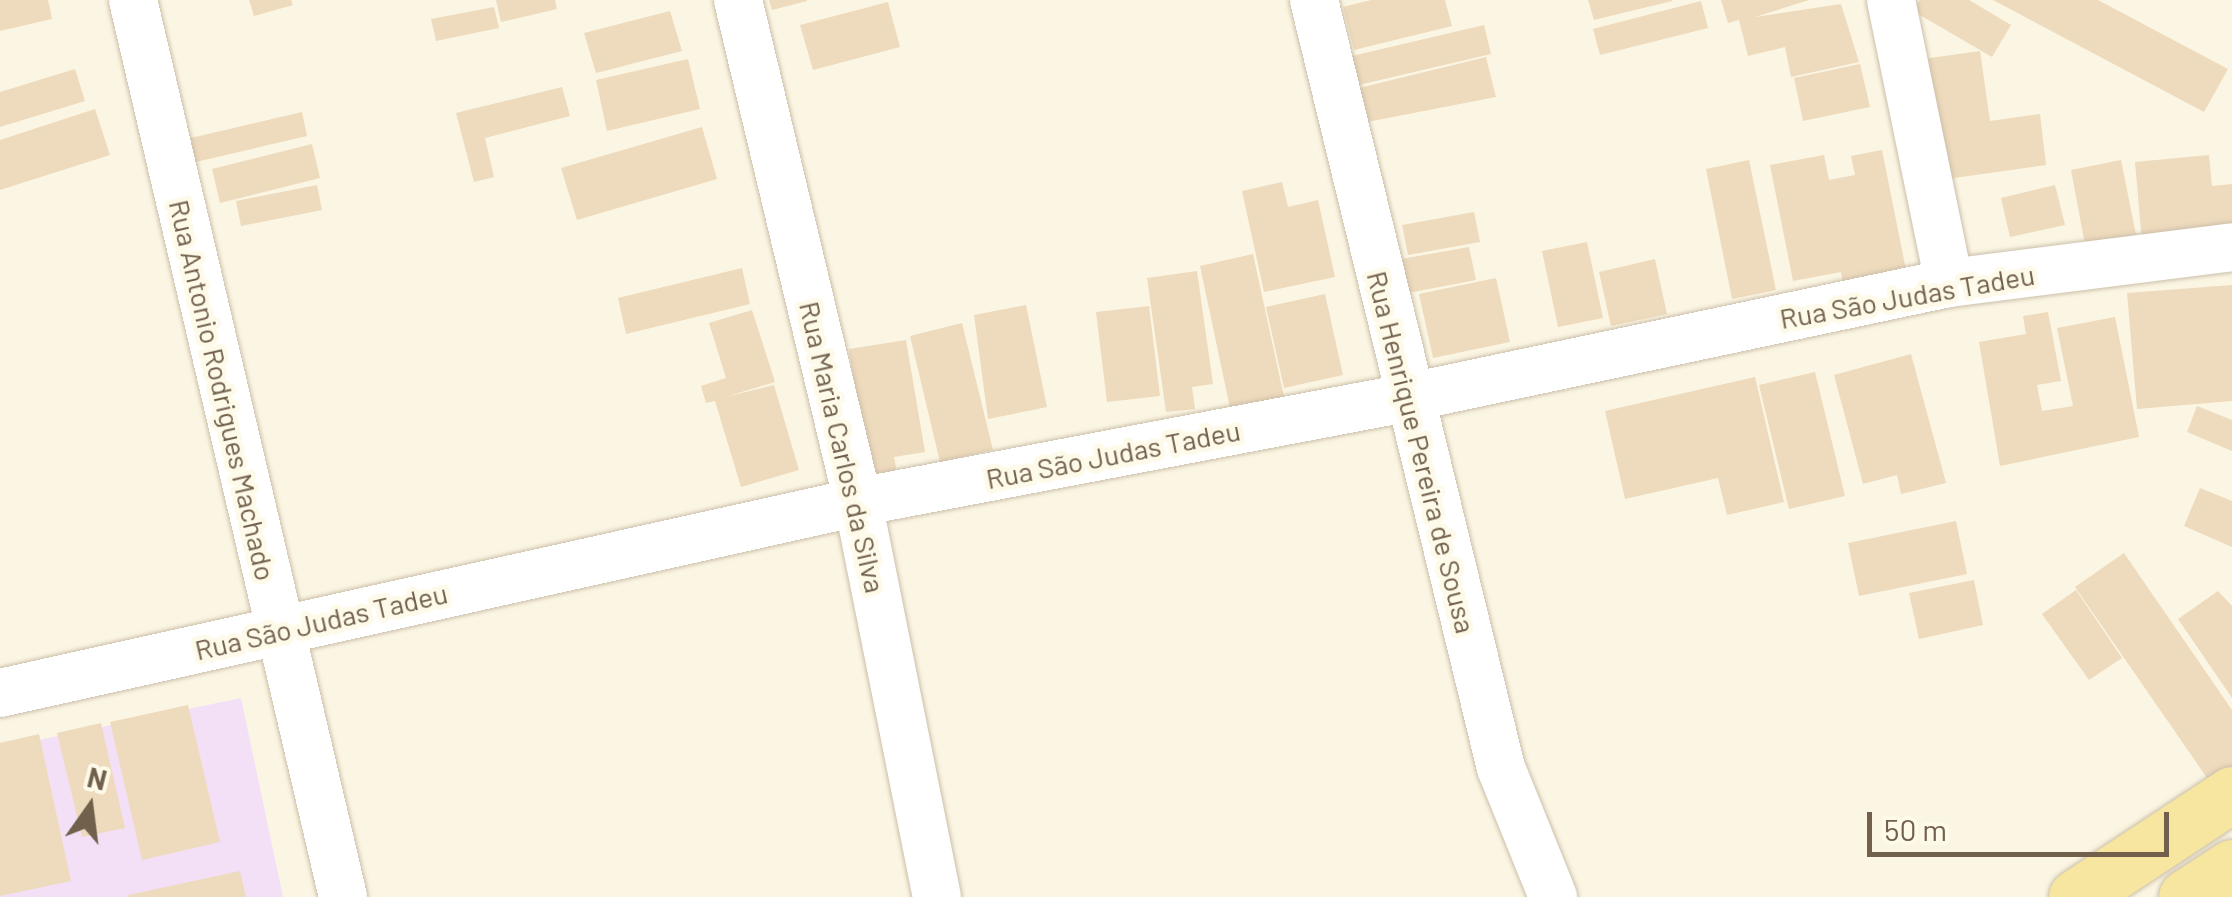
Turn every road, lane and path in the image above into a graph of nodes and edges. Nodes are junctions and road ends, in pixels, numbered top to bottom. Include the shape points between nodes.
1 (133, 0) edge
2 (738, 0) edge
3 (1314, 0) edge
4 (1891, 0) edge
5 (2232, 247) edge
6 (1948, 282) junction
7 (1406, 398) junction
8 (858, 502) junction
9 (278, 630) junction
10 (0, 693) edge
11 (2232, 794) edge
12 (2232, 867) edge
13 (343, 897) edge
14 (936, 897) edge
15 (1554, 897) edge
16 (2076, 897) edge
17 (2186, 897) edge

1 - 9 street, Rua Antonio Rodrigues Machado
2 - 8 street, Rua Maria Carlos da Silva
3 - 7 street, Rua Henrique Pereira de Sousa
4 - 6 street
5 - 6 street, Rua São Judas Tadeu
6 - 7 street, Rua São Judas Tadeu
7 - 8 street, Rua São Judas Tadeu
7 - 15 street, Rua Henrique Pereira de Sousa via 1501,768
8 - 9 street, Rua São Judas Tadeu
8 - 14 street, Rua Maria Carlos da Silva
9 - 10 street, Rua São Judas Tadeu
9 - 13 street, Rua Antonio Rodrigues Machado
11 - 16 main road
12 - 17 main road

